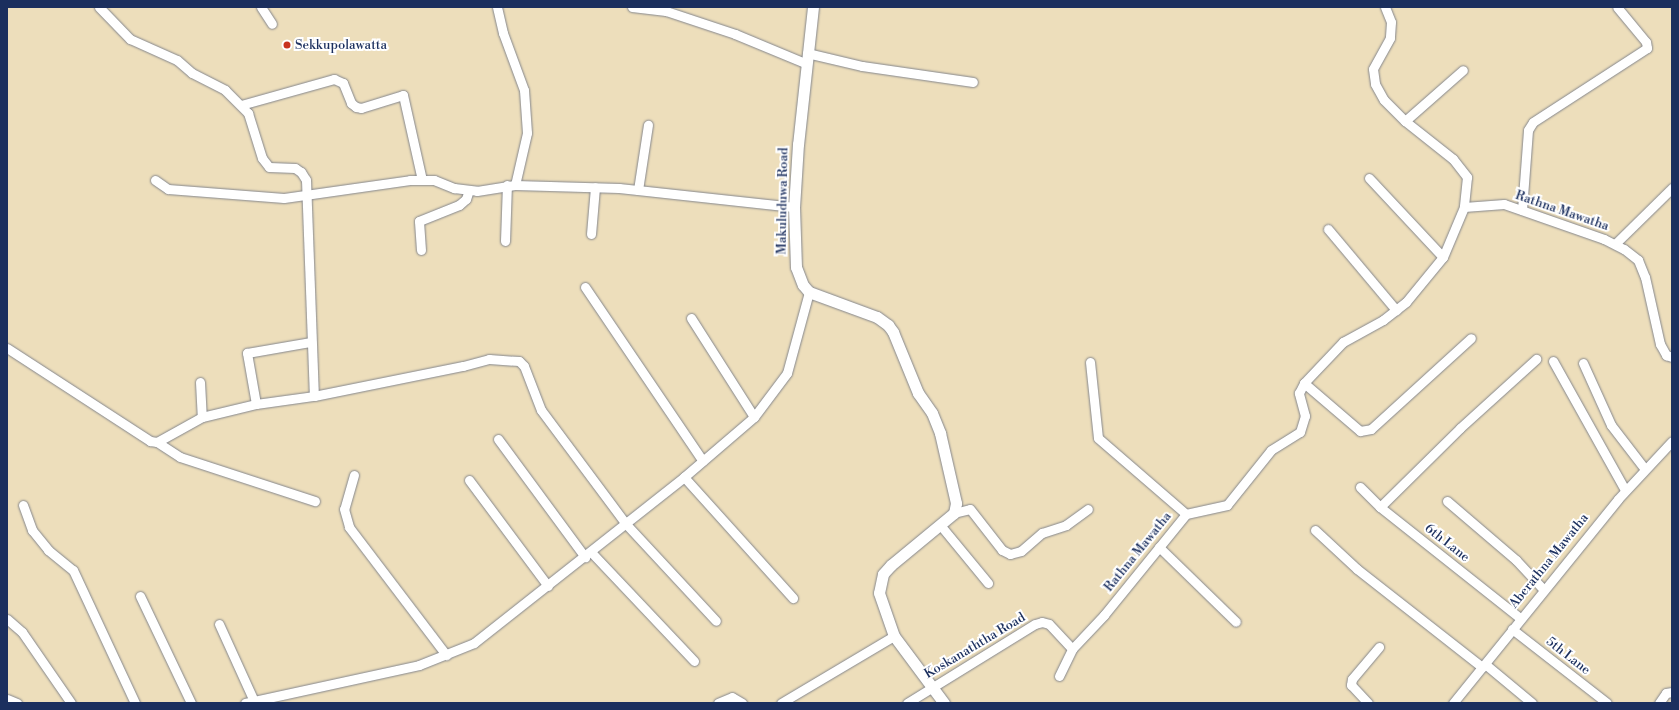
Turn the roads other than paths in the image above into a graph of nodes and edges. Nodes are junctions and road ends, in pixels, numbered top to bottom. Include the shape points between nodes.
1 (99, 7) edge
2 (261, 7) edge
3 (497, 7) edge
4 (632, 7) edge
5 (813, 7) edge
6 (1385, 7) edge
7 (1617, 7) edge
8 (272, 24) dead end
9 (806, 58) junction
10 (1463, 70) dead end
11 (973, 82) dead end
12 (241, 105) junction
13 (1405, 121) junction
14 (648, 125) dead end
15 (1369, 178) dead end
16 (156, 180) dead end
17 (422, 180) junction
18 (511, 185) junction
19 (595, 187) junction
20 (1672, 188) edge
21 (469, 190) junction
22 (638, 190) junction
23 (306, 193) junction
24 (794, 207) junction
25 (1464, 207) junction
26 (1522, 210) junction
27 (1328, 229) dead end
28 (591, 234) dead end
29 (505, 240) dead end
30 (1615, 244) junction
31 (421, 250) dead end
32 (1443, 258) junction
33 (585, 287) dead end
34 (809, 292) junction
35 (1396, 310) junction
36 (691, 318) dead end
37 (1471, 338) dead end
38 (311, 342) junction
39 (7, 348) edge
40 (1672, 357) edge
41 (1536, 359) dead end
42 (1553, 361) dead end
43 (1090, 362) dead end
44 (1583, 363) dead end
45 (200, 382) dead end
46 (1304, 383) junction
47 (314, 396) junction
48 (256, 404) junction
49 (202, 417) junction
50 (754, 418) junction
51 (498, 439) dead end
52 (1672, 441) edge
53 (157, 442) junction
54 (703, 461) junction
55 (1644, 468) junction
56 (354, 475) dead end
57 (684, 477) junction
58 (469, 480) dead end
59 (1360, 487) dead end
60 (1625, 490) junction
61 (315, 500) dead end
62 (1447, 501) dead end
63 (23, 505) dead end
64 (1380, 507) junction
65 (1088, 509) dead end
66 (954, 513) junction
67 (1186, 514) junction
68 (626, 524) junction
69 (941, 526) junction
70 (1315, 530) dead end
71 (1159, 548) junction
72 (588, 554) junction
73 (988, 583) dead end
74 (548, 586) junction
75 (1543, 589) junction
76 (140, 596) dead end
77 (793, 598) dead end
78 (1520, 618) junction
79 (7, 619) edge
80 (716, 621) dead end
81 (1236, 622) dead end
82 (219, 624) dead end
83 (1512, 629) junction
84 (894, 636) junction
85 (1378, 647) dead end
86 (1072, 649) junction
87 (446, 655) junction
88 (694, 661) dead end
89 (1483, 665) junction
90 (1059, 676) dead end
91 (933, 687) junction
92 (1672, 692) edge
93 (7, 699) edge
94 (249, 702) edge
95 (17, 703) edge
96 (71, 703) edge
97 (135, 703) edge
98 (191, 703) edge
99 (718, 703) edge
100 (742, 703) edge
101 (781, 703) edge
102 (907, 703) edge
103 (944, 703) edge
104 (1368, 703) edge
105 (1453, 703) edge
106 (1532, 703) edge
107 (1607, 703) edge
108 (1659, 703) edge

1 - 12 street via 122,34 177,60 192,73 225,90
2 - 8 street
3 - 18 street via 503,33 524,90 527,133
4 - 9 street via 666,11
5 - 9 street, Makuluduwa Road
6 - 13 street via 1391,22 1390,38 1373,69 1375,84 1384,100
7 - 26 street via 1646,42 1647,48 1533,122 1528,130
9 - 11 street
9 - 24 street, Makuluduwa Road
10 - 13 street
12 - 17 street via 334,79 343,83 351,103 356,107 361,108 403,96
12 - 23 street via 248,113 262,158 269,167 295,168 301,172 306,180
13 - 25 street via 1453,159 1467,177
14 - 22 street
15 - 32 street
16 - 23 street via 168,189 284,198
17 - 21 street via 434,180 454,188
17 - 23 street
18 - 19 street
18 - 21 street
18 - 29 street
19 - 22 street
19 - 28 street
20 - 30 street
21 - 31 street via 466,200 459,205 419,221
22 - 24 street
23 - 38 street
24 - 34 street, Makuluduwa Road via 796,267 803,285
25 - 26 street, Rathna Mawatha via 1504,204
25 - 32 street
26 - 30 street, Rathna Mawatha
27 - 35 street
30 - 40 street, Rathna Mawatha via 1638,260 1645,277 1660,344 1666,355
32 - 35 street via 1406,302
33 - 54 street
34 - 50 street via 787,373
34 - 66 street via 877,317 893,332 918,393 932,413 940,433 956,503
35 - 46 street via 1343,342
36 - 50 street
37 - 46 street via 1371,430 1360,431
38 - 47 street
38 - 48 street via 247,353
39 - 53 street via 150,441
41 - 64 street via 1460,428
42 - 60 street
43 - 67 street via 1098,438
44 - 55 street via 1610,425
45 - 49 street
46 - 67 street, Rathna Mawatha via 1299,393 1305,416 1300,432 1271,450 1227,505
47 - 48 street
47 - 68 street via 489,359 519,362 524,366 541,410
48 - 49 street
49 - 53 street
50 - 54 street
51 - 72 street
52 - 55 street, Aberathna Mawatha
53 - 61 street via 180,456
54 - 57 street
55 - 60 street, Aberathna Mawatha
56 - 87 street via 344,510 349,527
57 - 68 street
57 - 77 street
58 - 74 street
59 - 64 street, 6th Lane
60 - 75 street, Aberathna Mawatha
62 - 75 street via 1516,560
63 - 97 street via 32,530 48,550 73,570
64 - 78 street, 6th Lane
65 - 66 street via 1066,525 1042,533 1021,551 1010,554 1002,550 970,509
66 - 69 street
67 - 71 street, Rathna Mawatha
68 - 72 street
68 - 80 street
69 - 73 street
69 - 84 street via 883,574 879,587 880,602
70 - 89 street via 1357,569
71 - 81 street
71 - 86 street, Rathna Mawatha via 1104,616
72 - 74 street
72 - 88 street
74 - 87 street via 474,643
75 - 78 street, Aberathna Mawatha
76 - 98 street
78 - 83 street, Aberathna Mawatha
79 - 96 street via 22,632
82 - 94 street
83 - 89 street, Aberathna Mawatha
83 - 107 street, 5th Lane
84 - 91 street
84 - 101 street
85 - 104 street via 1352,679 1351,685
86 - 90 street, Rathna Mawatha
86 - 91 street, Koskanaththa Road via 1057,630 1042,622
87 - 94 street via 419,665
89 - 105 street, Aberathna Mawatha
89 - 106 street
91 - 102 street, Koskanaththa Road
91 - 103 street
92 - 108 street via 1666,693
93 - 95 street
99 - 100 street via 732,697

